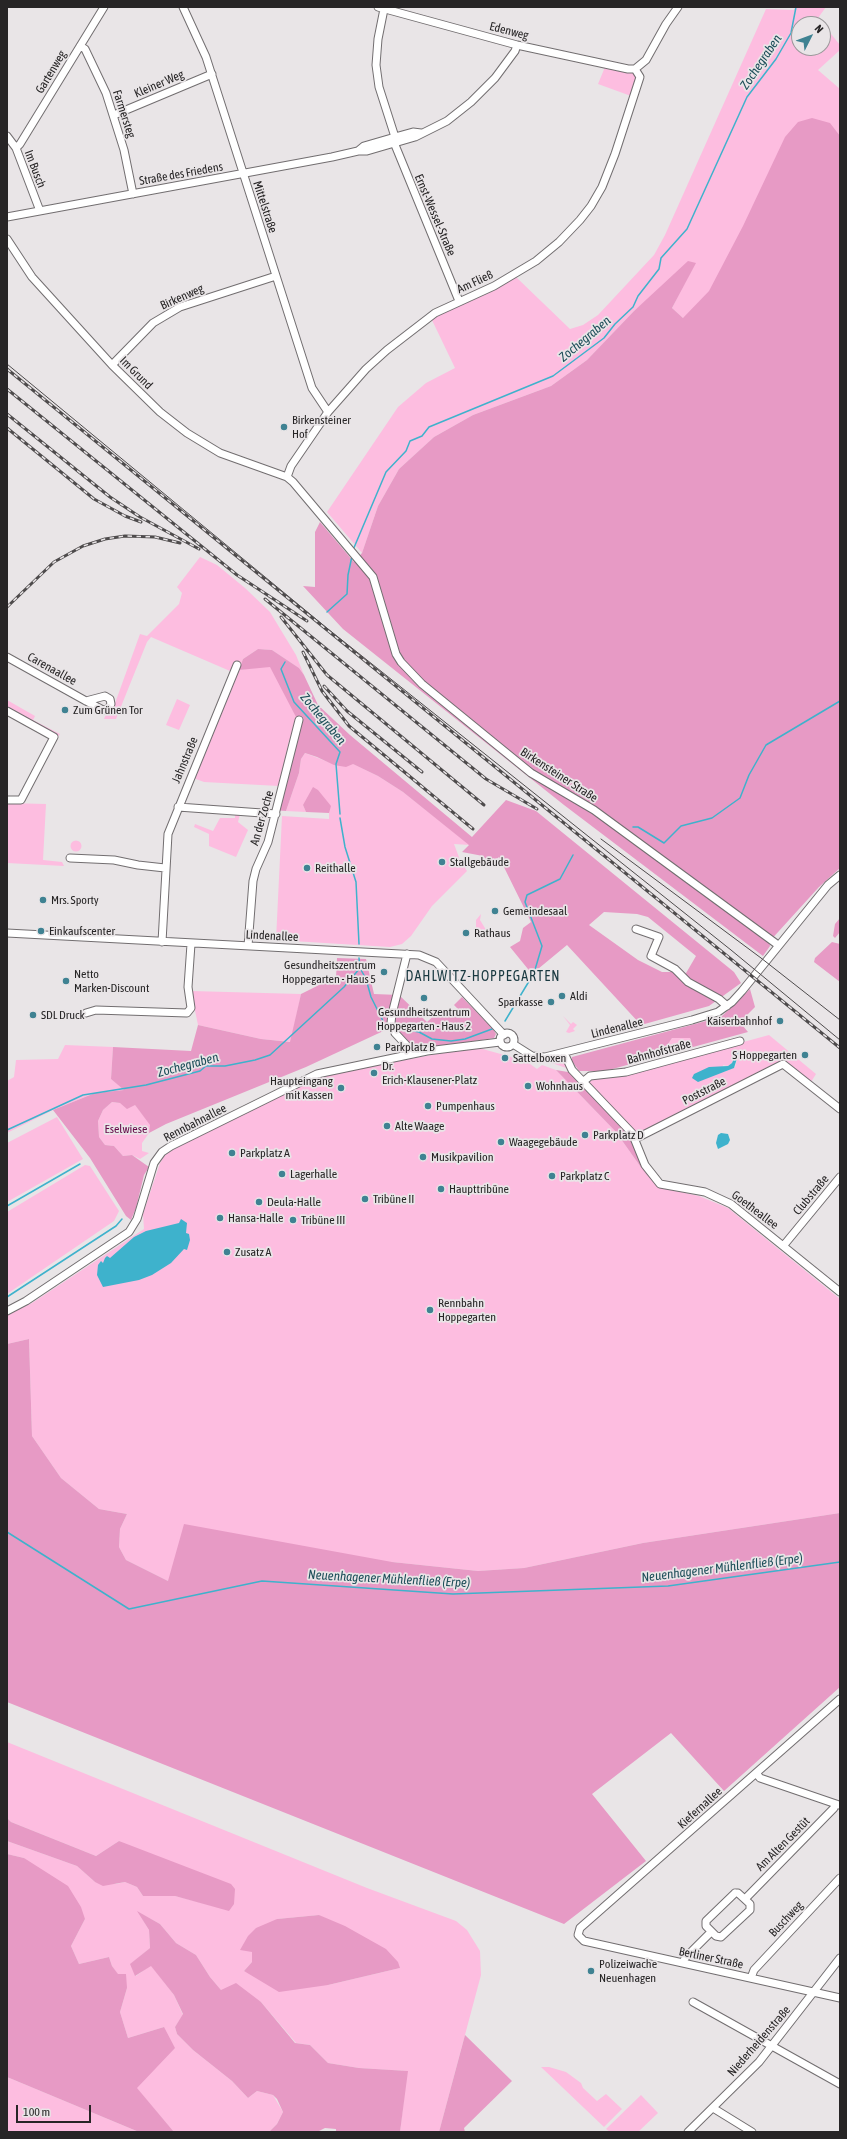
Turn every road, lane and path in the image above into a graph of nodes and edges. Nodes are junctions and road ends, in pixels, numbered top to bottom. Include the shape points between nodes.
1 (104, 7) edge
2 (183, 7) edge
3 (678, 7) edge
4 (381, 8) edge
5 (517, 45) junction
6 (80, 46) junction
7 (635, 69) junction
8 (212, 74) junction
9 (114, 115) junction
10 (7, 136) edge
11 (393, 139) junction
12 (16, 148) junction
13 (243, 174) junction
14 (133, 194) junction
15 (40, 211) junction
16 (7, 217) edge
17 (7, 239) edge
18 (276, 276) junction
19 (459, 301) junction
20 (112, 365) junction
21 (328, 412) junction
22 (286, 477) junction
23 (7, 657) edge
24 (237, 665) dead end
25 (86, 701) dead end
26 (7, 711) edge
27 (299, 720) dead end
28 (7, 800) edge
29 (178, 807) junction
30 (276, 814) junction
31 (70, 858) dead end
32 (165, 868) junction
33 (840, 875) edge
34 (636, 929) dead end
35 (7, 934) edge
36 (162, 942) junction
37 (191, 944) junction
38 (778, 945) junction
39 (248, 946) junction
40 (407, 954) junction
41 (727, 1006) junction
42 (86, 1013) dead end
43 (504, 1034) junction
44 (740, 1041) dead end
45 (500, 1042) junction
46 (513, 1044) junction
47 (564, 1053) junction
48 (412, 1054) junction
49 (584, 1081) junction
50 (840, 1109) edge
51 (635, 1139) junction
52 (840, 1178) edge
53 (784, 1246) junction
54 (840, 1292) edge
55 (7, 1310) edge
56 (840, 1699) edge
57 (756, 1773) junction
58 (838, 1805) edge
59 (840, 1878) edge
60 (744, 1899) junction
61 (711, 1932) junction
62 (578, 1936) joint
63 (840, 1958) edge
64 (683, 1963) junction
65 (751, 1978) junction
66 (813, 1992) junction
67 (840, 1998) edge
68 (693, 2002) dead end
69 (772, 2046) junction
70 (840, 2084) edge
71 (713, 2108) junction
72 (688, 2132) edge
73 (752, 2132) edge

1 - 6 street, Gartenweg
2 - 8 street, Mittelstraße
3 - 7 street via 646,60
4 - 5 street, Edenweg
4 - 11 street, Ernst-Wessel-Straße via 376,66
5 - 7 street, Edenweg
5 - 11 street, Straße des Friedens via 498,74 471,102 447,121 421,133
6 - 9 street, Farmersteg via 85,49 100,79
6 - 12 street, Gartenweg
7 - 19 street, Am Fließ via 640,77 615,154 602,187 591,206 559,242 536,261 494,286
8 - 9 street, Kleiner Weg
8 - 13 street, Mittelstraße
9 - 14 street, Farmersteg
10 - 12 street, Im Busch
11 - 13 street, Straße des Friedens via 367,152 358,151
11 - 19 street, Ernst-Wessel-Straße
12 - 15 street, Im Busch
13 - 14 street, Straße des Friedens
13 - 18 street, Mittelstraße
14 - 15 street, Straße des Friedens
15 - 16 street, Straße des Friedens
17 - 20 street, Im Grund via 32,277
18 - 20 street, Birkenweg via 180,307 153,323
18 - 21 street, Mittelstraße via 312,388
19 - 21 street, Am Fließ via 430,316 392,346 366,369
20 - 22 street, Im Grund via 155,408 200,441 232,458
21 - 22 street, Am Fließ
22 - 38 street, Birkensteiner Straße via 299,488 373,577 396,654 422,684 523,767 594,810
23 - 25 street, Carenaallee
24 - 29 street, Jahnstraße
26 - 28 street via 54,738 21,800
27 - 30 street, An der Zoche
29 - 30 street
29 - 32 street, Jahnstraße via 168,834
30 - 39 street, An der Zoche via 253,881
31 - 32 street via 114,860
32 - 36 street, Jahnstraße
33 - 38 street, Lindenallee via 828,885
34 - 41 street via 659,937 651,956 675,969 688,982
35 - 36 street, Lindenallee
36 - 37 street, Lindenallee
37 - 39 street, Lindenallee
37 - 42 street via 188,987 191,1008 187,1013 96,1010
38 - 41 street, Lindenallee
39 - 40 street, Lindenallee
40 - 43 street, Lindenallee via 425,956 436,962
40 - 48 street via 391,1023 395,1033
41 - 47 street, Lindenallee via 708,1016
43 - 45 street
43 - 46 street, Lindenallee via 512,1036
44 - 49 street, Bahnhofstraße via 626,1072 590,1076
45 - 46 street, Lindenallee via 505,1047
45 - 48 street, Rennbahnallee
46 - 47 street, Lindenallee via 536,1057
47 - 49 street, Goetheallee via 572,1070
48 - 55 street, Rennbahnallee via 310,1077 171,1146 162,1152 154,1163 136,1219 129,1232 26,1301
49 - 51 street, Goetheallee
50 - 51 street, Poststraße via 783,1064
51 - 53 street, Goetheallee via 645,1165 660,1184 715,1195 732,1205
52 - 53 street, Clubstraße
53 - 54 street, Goetheallee
56 - 57 street, Kiefernallee
57 - 58 street via 760,1778
57 - 62 street, Kiefernallee via 580,1928
58 - 60 street, Am Alten Gestüt
59 - 65 street, Buschweg via 754,1970
60 - 61 street via 735,1893 706,1921 706,1926
60 - 61 street via 750,1904 750,1910 721,1937
61 - 64 street
62 - 64 street, Berliner Straße via 584,1941
63 - 66 street, Niederheidenstraße
64 - 65 street, Berliner Straße
65 - 66 street, Berliner Straße
66 - 67 street, Berliner Straße
66 - 69 street, Niederheidenstraße
68 - 69 street
69 - 70 street
69 - 71 street, Niederheidenstraße
71 - 72 street, Niederheidenstraße
71 - 73 street

